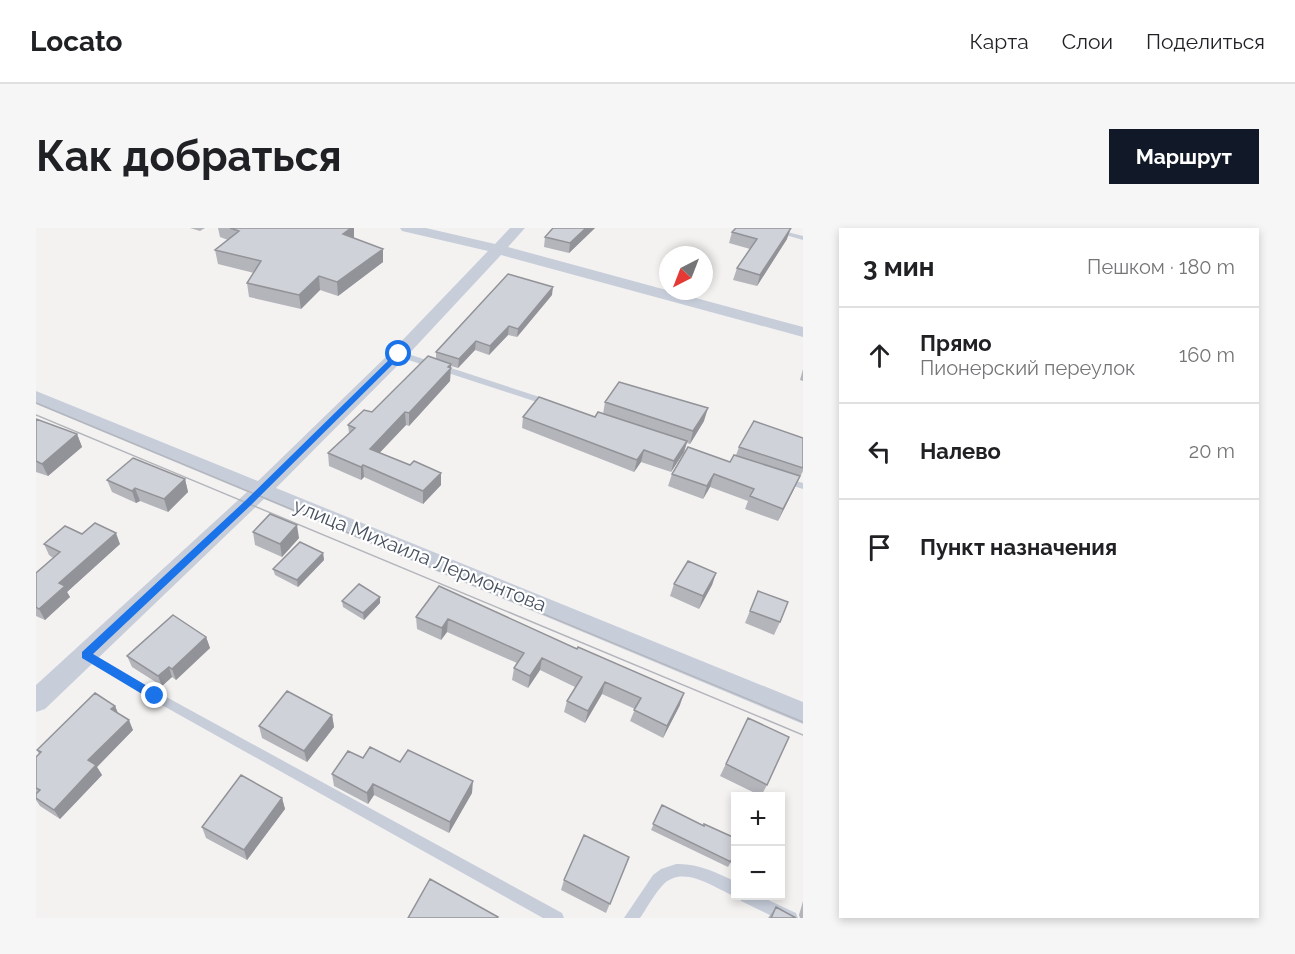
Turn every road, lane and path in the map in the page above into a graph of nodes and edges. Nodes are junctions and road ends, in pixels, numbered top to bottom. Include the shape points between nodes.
1 (407, 228) edge
2 (518, 228) edge
3 (764, 228) edge
4 (803, 238) edge
5 (497, 249) junction
6 (803, 332) edge
7 (399, 354) junction
8 (36, 397) edge
9 (558, 406) edge
10 (774, 477) edge
11 (803, 486) edge
12 (261, 490) junction
13 (86, 655) junction
14 (36, 701) edge
15 (803, 713) edge
16 (731, 888) edge
17 (754, 900) edge
18 (557, 918) edge
19 (631, 918) edge
20 (791, 918) edge

1 - 5 street
2 - 5 street
3 - 4 lane
5 - 6 street
5 - 7 street
7 - 9 lane
7 - 12 street
8 - 12 street, улица Михаила Лермонтова
10 - 11 lane
12 - 13 street
12 - 15 street, улица Михаила Лермонтова
13 - 14 street
13 - 18 lane
16 - 19 lane via 691,870 670,872 659,879
17 - 20 lane

